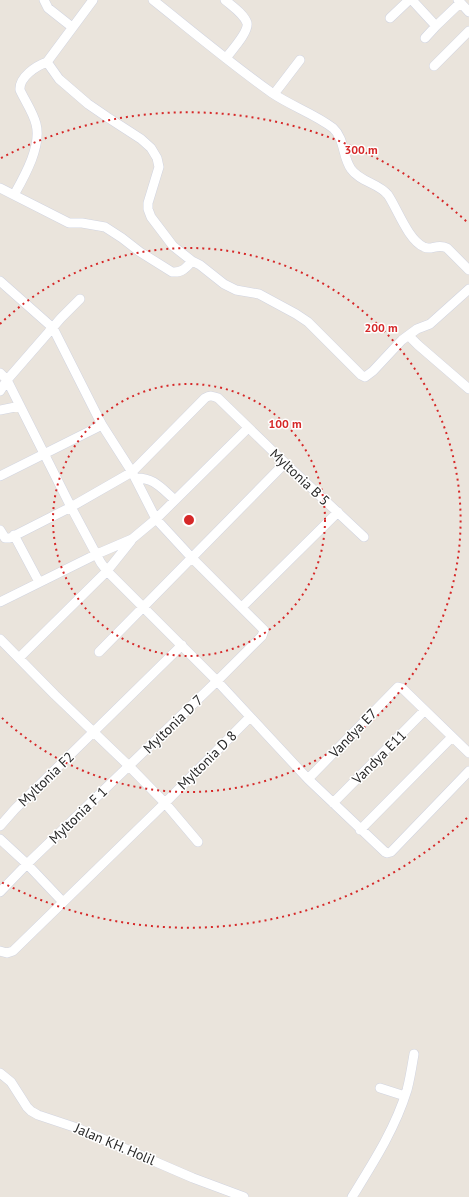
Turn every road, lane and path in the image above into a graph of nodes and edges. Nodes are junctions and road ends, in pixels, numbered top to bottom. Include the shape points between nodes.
1 (44, 0) edge
2 (93, 0) edge
3 (153, 0) edge
4 (225, 0) edge
5 (411, 0) edge
6 (459, 1) edge
7 (469, 12) edge
8 (390, 18) dead end
9 (436, 26) junction
10 (72, 27) junction
11 (469, 31) edge
12 (424, 38) dead end
13 (226, 58) junction
14 (300, 60) dead end
15 (47, 62) junction
16 (434, 66) dead end
17 (274, 94) junction
18 (0, 188) edge
19 (14, 195) junction
20 (192, 261) junction
21 (469, 270) edge
22 (0, 281) edge
23 (469, 289) edge
24 (80, 299) dead end
25 (53, 328) junction
26 (409, 336) junction
27 (4, 376) edge
28 (469, 389) edge
29 (0, 391) edge
30 (20, 406) junction
31 (0, 410) edge
32 (102, 425) junction
33 (248, 428) junction
34 (45, 454) junction
35 (285, 463) junction
36 (134, 475) junction
37 (0, 476) edge
38 (175, 500) junction
39 (71, 507) junction
40 (338, 512) junction
41 (156, 519) junction
42 (0, 530) edge
43 (14, 535) junction
44 (364, 537) dead end
45 (132, 540) junction
46 (97, 554) junction
47 (192, 558) junction
48 (107, 571) junction
49 (39, 582) junction
50 (0, 602) edge
51 (242, 607) junction
52 (143, 608) junction
53 (0, 639) edge
54 (182, 645) junction
55 (99, 652) dead end
56 (19, 658) junction
57 (217, 681) junction
58 (424, 711) junction
59 (250, 717) junction
60 (94, 732) junction
61 (452, 737) junction
62 (469, 753) edge
63 (128, 766) junction
64 (469, 771) edge
65 (308, 779) junction
66 (165, 803) junction
67 (333, 803) junction
68 (0, 826) edge
69 (360, 830) junction
70 (0, 839) edge
71 (198, 842) dead end
72 (27, 864) junction
73 (0, 892) edge
74 (63, 902) junction
75 (0, 951) edge
76 (414, 1054) dead end
77 (0, 1073) edge
78 (380, 1088) dead end
79 (405, 1096) junction
80 (244, 1197) edge
81 (352, 1197) edge

1 - 10 street via 48,8
2 - 10 street
3 - 13 street
4 - 13 street via 243,16 247,24 243,35
5 - 8 street
5 - 9 street
6 - 7 street
6 - 9 street
9 - 12 street
10 - 15 street
11 - 16 street
13 - 17 street
14 - 17 street
15 - 19 street via 37,66 20,86 38,131 35,149
15 - 20 street via 59,79 88,104 146,142 151,148 159,167 148,209 173,246
17 - 21 street via 334,129 340,136 352,170 387,194 402,222 420,245 427,248 442,245
18 - 19 street
19 - 20 street via 69,223 105,227 172,272 182,271
20 - 26 street via 224,284 236,290 259,294 308,322 365,377
22 - 25 street
23 - 26 street via 430,324 417,329
24 - 25 street
25 - 27 street
25 - 32 street, Myltonia D 7
26 - 28 street
27 - 29 street
27 - 30 street
30 - 31 street
30 - 34 street
32 - 34 street
32 - 36 street, Myltonia D 7
33 - 35 street, Myltonia B 5
33 - 36 street, Myltonia B 5 via 218,398 205,398
33 - 38 street
34 - 37 street
34 - 39 street
35 - 40 street, Myltonia B 5
35 - 47 street
36 - 38 street via 155,482
36 - 39 street
36 - 41 street, Myltonia D 7
38 - 41 street
39 - 43 street
39 - 46 street
40 - 44 street, Myltonia B 5
40 - 51 street
41 - 45 street
41 - 47 street, Myltonia D 7
42 - 43 street via 5,538
43 - 49 street
45 - 46 street
45 - 48 street
46 - 48 street
46 - 49 street
47 - 51 street, Myltonia D 7
47 - 52 street
48 - 52 street
48 - 56 street
49 - 50 street
51 - 57 street, Myltonia D 7 via 263,628 263,633
52 - 54 street
52 - 55 street
53 - 56 street
54 - 57 street
54 - 60 street, Myltonia F2
56 - 60 street
57 - 59 street
57 - 63 street, Myltonia D 7
58 - 61 street
58 - 65 street, Vandya E7 via 399,687 396,688
58 - 67 street, Vandya E11
59 - 65 street
59 - 66 street, Myltonia D 8
60 - 63 street
60 - 68 street, Myltonia F2
61 - 62 street
61 - 69 street
63 - 66 street
63 - 72 street, Myltonia F 1
64 - 69 street via 391,852 385,852
65 - 67 street
66 - 71 street
66 - 74 street, Myltonia D 8
67 - 69 street
70 - 72 street
72 - 73 street, Myltonia F 1
72 - 74 street
74 - 75 street, Myltonia D 8 via 13,951
76 - 79 street
77 - 80 street, Jalan KH. Holil via 11,1082 27,1107 38,1115 77,1128
78 - 79 street
79 - 81 street via 395,1123

